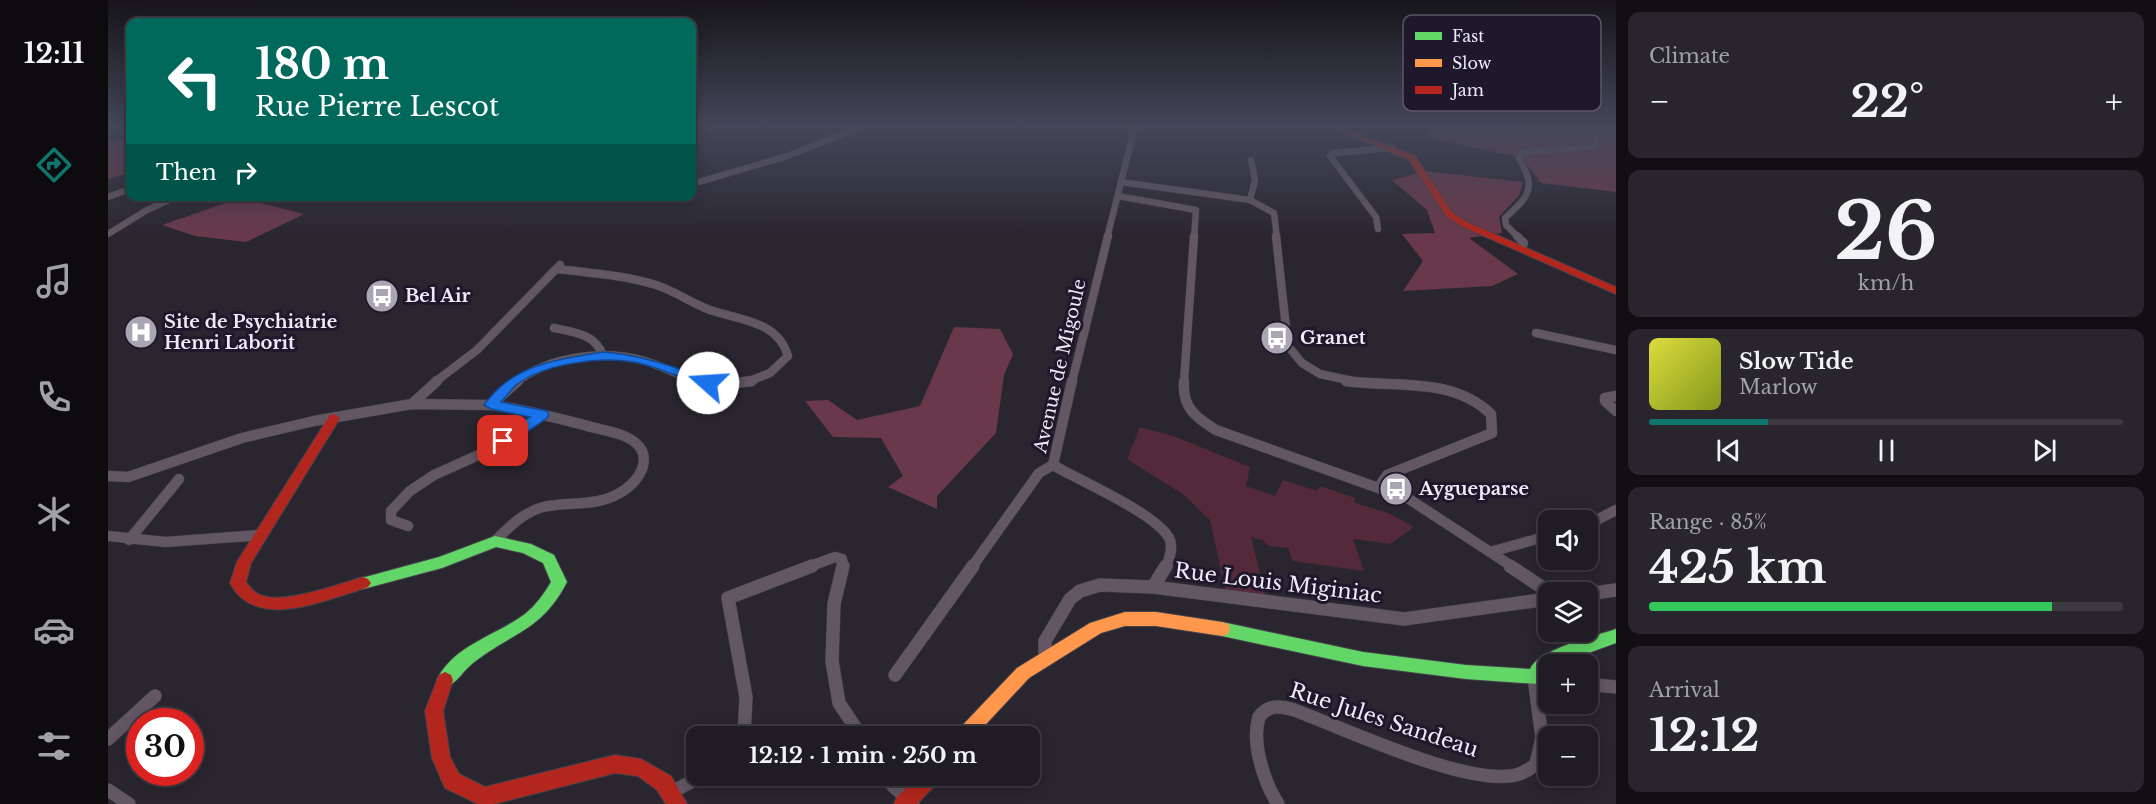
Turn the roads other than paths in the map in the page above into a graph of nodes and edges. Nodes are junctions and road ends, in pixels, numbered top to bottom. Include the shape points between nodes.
1 (765, 163) edge
2 (1126, 163) edge
3 (1252, 163) edge
4 (1335, 163) edge
5 (1415, 163) edge
6 (1522, 163) edge
7 (1121, 182) junction
8 (696, 183) edge
9 (126, 190) edge
10 (1118, 196) junction
11 (108, 197) edge
12 (1250, 200) junction
13 (167, 201) edge
14 (1378, 229) dead end
15 (108, 234) edge
16 (1522, 248) junction
17 (1616, 291) edge
18 (555, 328) dead end
19 (1536, 333) dead end
20 (1616, 350) edge
21 (603, 356) junction
22 (1616, 396) edge
23 (412, 404) junction
24 (491, 405) junction
25 (1616, 411) edge
26 (542, 415) junction
27 (334, 418) junction
28 (1053, 465) junction
29 (108, 476) edge
30 (179, 479) dead end
31 (1379, 487) junction
32 (1616, 510) edge
33 (1598, 519) edge
34 (408, 526) dead end
35 (261, 535) junction
36 (108, 536) edge
37 (1538, 539) edge
38 (129, 540) junction
39 (495, 541) junction
40 (1490, 552) junction
41 (1538, 585) edge
42 (1154, 587) junction
43 (1616, 590) edge
44 (1598, 592) edge
45 (1538, 600) edge
46 (1616, 636) edge
47 (1565, 654) edge
48 (1045, 657) junction
49 (895, 675) dead end
50 (1538, 678) edge
51 (1538, 682) edge
52 (1598, 685) edge
53 (1616, 687) edge
54 (155, 696) dead end
55 (1538, 708) edge
56 (1539, 714) edge
57 (745, 726) edge
58 (854, 726) edge
59 (973, 726) edge
60 (108, 739) edge
61 (689, 786) edge
62 (893, 786) edge
63 (923, 786) edge
64 (108, 790) edge
65 (673, 799) edge
66 (909, 803) edge
67 (129, 804) edge
68 (1278, 804) edge

1 - 8 street
2 - 7 street, Avenue de Migoule
3 - 12 street
4 - 14 street via 1376,217
5 - 16 street via 1449,214
6 - 16 street via 1531,177 1530,189 1526,199 1505,218 1506,225 1524,243
7 - 10 street, Avenue de Migoule
7 - 12 street
9 - 11 street
10 - 28 street, Avenue de Migoule
10 - 31 street via 1197,210 1183,397 1194,414 1216,430
12 - 31 street via 1274,213 1276,219 1288,346 1295,358 1310,368 1350,381 1454,390 1491,414 1492,433 1387,474
13 - 15 street
16 - 17 street
18 - 21 street via 588,336 598,342
19 - 20 street
21 - 23 street via 653,363 695,380 725,384 770,375 788,356 787,344 763,326 708,309 657,285 558,267 477,350 447,371
21 - 24 street via 530,372 511,383
22 - 25 street via 1605,401
23 - 24 street
23 - 27 street
24 - 26 street
26 - 34 street via 483,453 434,475 410,491 391,511 391,520
26 - 39 street via 625,436 638,445 644,456 644,468 634,483 617,495 595,503 536,509
27 - 29 street via 242,438 128,477
27 - 35 street
28 - 42 street, Avenue de Migoule via 1149,518 1165,532 1169,556
28 - 49 street via 1039,473
30 - 38 street
31 - 40 street via 1409,499
32 - 33 street
35 - 38 street via 159,542
35 - 39 street via 244,562 238,584 245,595 261,603 285,603 431,565
36 - 38 street
37 - 40 street
39 - 65 street via 526,548 549,559 559,582 550,600 532,619 467,658 445,680 434,711 441,758 452,781 484,797 615,764 641,768 663,783
40 - 41 street
42 - 45 street, Rue Louis Miginiac via 1404,619
42 - 48 street, Rue Louis Miginiac via 1100,585 1074,595 1045,641
43 - 44 street
46 - 47 street
48 - 50 street via 1110,622 1156,619 1258,635 1363,660
48 - 59 street via 1003,692
51 - 55 street, Rue Jules Sandeau
52 - 53 street
54 - 60 street
56 - 68 street, Rue Jules Sandeau via 1542,738 1536,764 1513,776 1445,765 1297,711 1269,708 1261,713 1257,734 1260,758
57 - 58 street via 746,697 728,598 835,557 842,559 843,567 834,604 831,661 839,703
61 - 65 street
62 - 66 street
63 - 66 street
64 - 67 street

